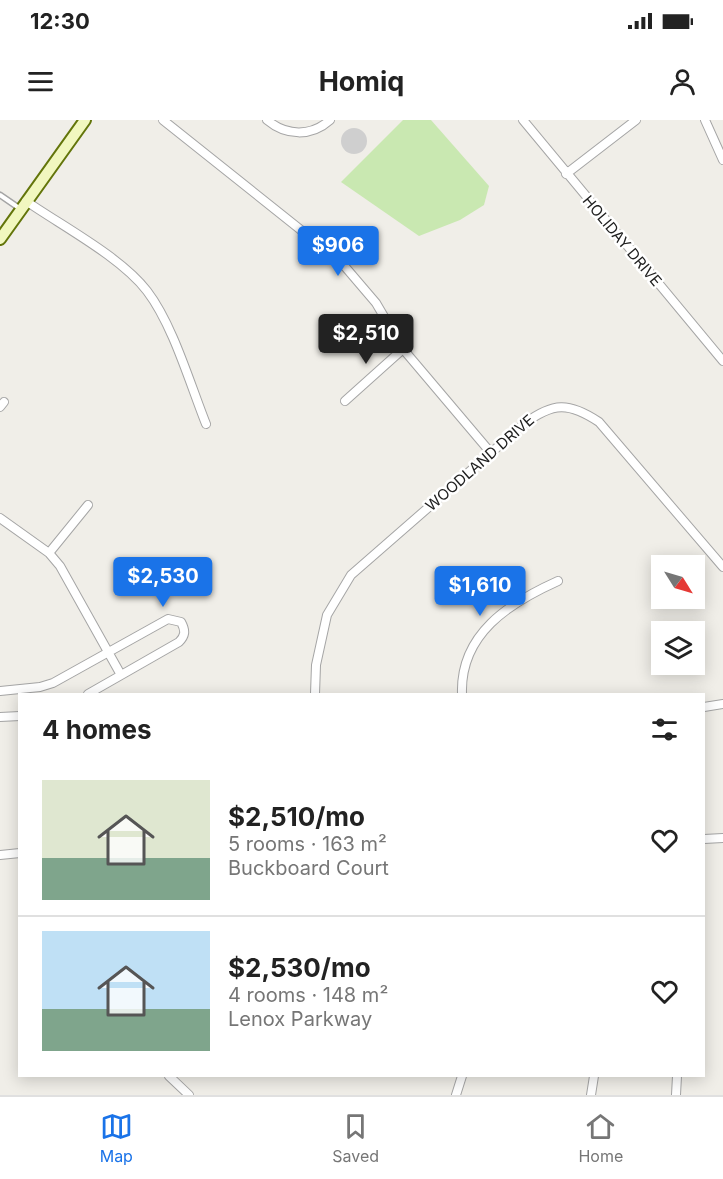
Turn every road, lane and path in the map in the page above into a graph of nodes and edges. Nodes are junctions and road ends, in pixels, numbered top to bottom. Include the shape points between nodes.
1 (85, 120) edge
2 (163, 120) edge
3 (267, 120) edge
4 (330, 120) edge
5 (523, 120) edge
6 (636, 120) edge
7 (705, 120) edge
8 (723, 160) edge
9 (566, 174) junction
10 (0, 195) edge
11 (23, 205) junction
12 (0, 239) edge
13 (403, 349) junction
14 (723, 361) edge
15 (345, 401) dead end
16 (206, 424) dead end
17 (491, 453) junction
18 (88, 505) dead end
19 (0, 518) edge
20 (49, 553) junction
21 (723, 567) edge
22 (558, 581) dead end
23 (108, 652) junction
24 (121, 675) junction
25 (0, 691) edge
26 (90, 693) edge
27 (315, 693) edge
28 (462, 693) edge
29 (723, 704) edge
30 (705, 708) edge
31 (18, 716) edge
32 (0, 717) edge
33 (723, 838) edge
34 (705, 839) edge
35 (18, 853) edge
36 (0, 855) edge
37 (170, 1077) edge
38 (462, 1077) edge
39 (594, 1077) edge
40 (676, 1077) edge
41 (189, 1095) edge
42 (456, 1095) edge
43 (591, 1095) edge
44 (676, 1095) edge

1 - 11 main road
2 - 13 street via 341,262 376,303
3 - 4 street via 278,129 294,133 310,132
5 - 9 street, HOLIDAY DRIVE
6 - 9 street
7 - 8 street
9 - 14 street, HOLIDAY DRIVE
10 - 11 lane
11 - 12 main road
11 - 16 street via 112,259 147,290 162,313
13 - 15 street
13 - 17 street
17 - 21 street, WOODLAND DRIVE via 538,413 568,406 583,411 614,437
17 - 27 street, WOODLAND DRIVE via 351,575 327,615 316,665
18 - 20 street
19 - 20 street
20 - 23 street
22 - 28 street via 530,594 488,626 473,643 464,661
23 - 24 street
23 - 24 street via 168,619 181,622 185,629 179,642
23 - 25 street via 53,683
24 - 26 street
29 - 30 street
31 - 32 street
33 - 34 street
35 - 36 street
37 - 41 street
38 - 42 street
39 - 43 street
40 - 44 street

